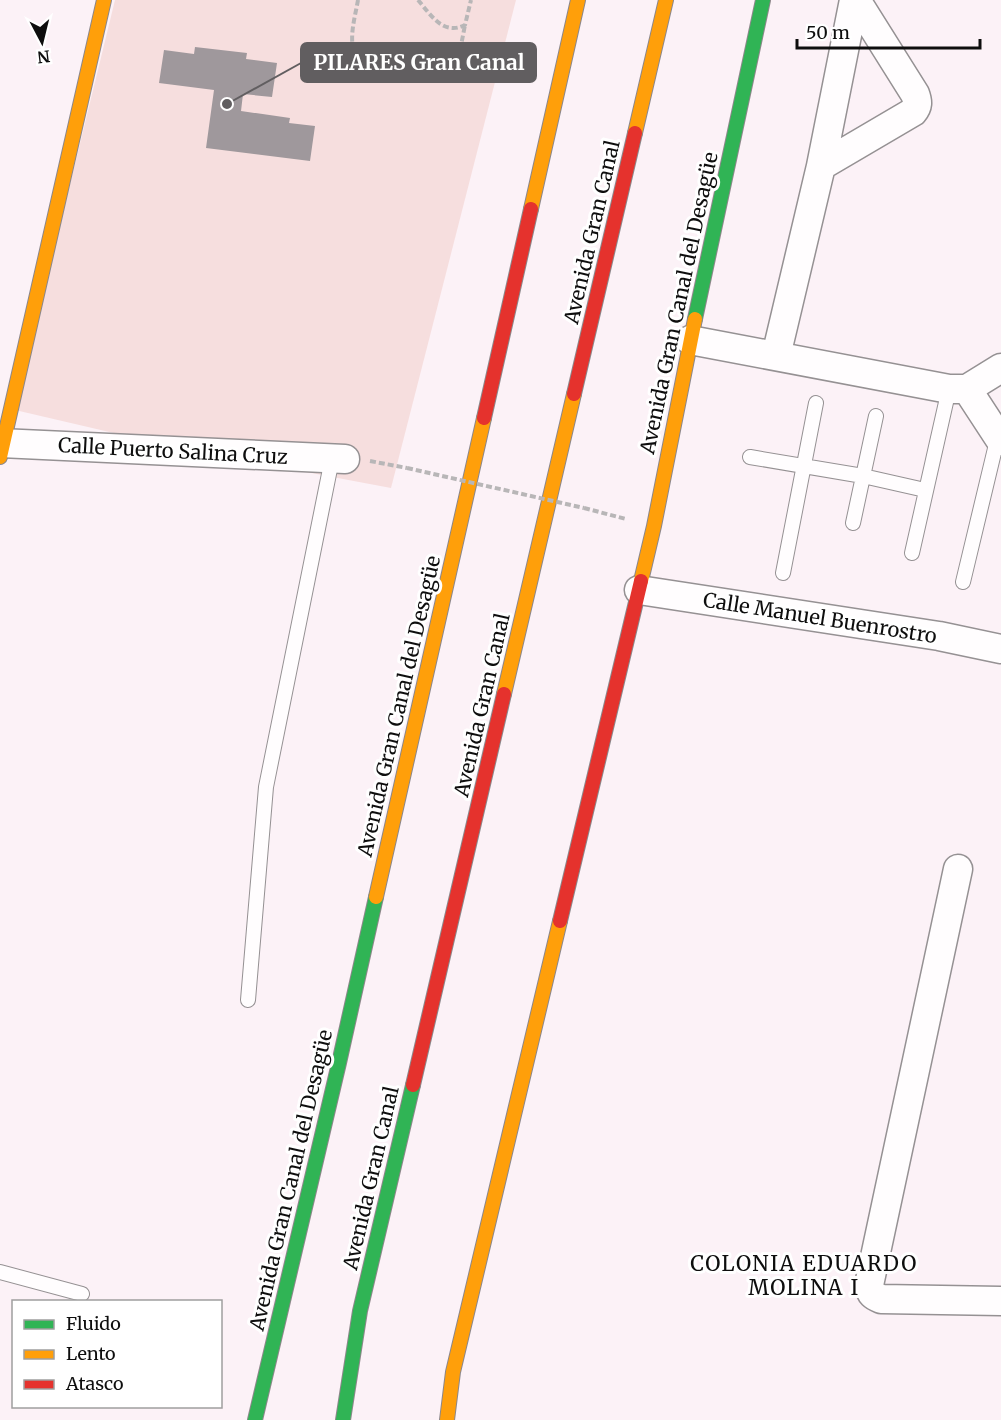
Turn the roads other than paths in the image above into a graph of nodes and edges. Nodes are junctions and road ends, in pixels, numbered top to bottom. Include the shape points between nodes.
1 (104, 0) edge
2 (578, 0) edge
3 (666, 0) edge
4 (763, 0) edge
5 (855, 0) edge
6 (821, 166) junction
7 (690, 340) junction
8 (776, 356) junction
9 (1001, 368) edge
10 (958, 389) junction
11 (816, 403) dead end
12 (876, 416) dead end
13 (999, 439) edge
14 (1, 448) edge
15 (750, 457) dead end
16 (339, 459) joint
17 (804, 466) junction
18 (863, 476) junction
19 (925, 490) junction
20 (853, 523) dead end
21 (912, 553) dead end
22 (783, 573) dead end
23 (963, 582) dead end
24 (639, 590) junction
25 (1001, 649) edge
26 (958, 869) dead end
27 (248, 1000) dead end
28 (0, 1272) edge
29 (82, 1294) dead end
30 (1001, 1301) edge
31 (255, 1420) edge
32 (343, 1420) edge
33 (447, 1420) edge

1 - 14 main road
2 - 31 main road, Avenida Gran Canal del Desagüe
3 - 32 main road, Avenida Gran Canal via 360,1311
4 - 7 main road, Avenida Gran Canal del Desagüe
5 - 6 street
5 - 6 street via 915,94 917,107
6 - 8 street
7 - 8 street
7 - 24 main road, Avenida Gran Canal del Desagüe
8 - 10 street
9 - 10 street
10 - 13 street
10 - 19 lane
11 - 17 lane
12 - 18 lane
13 - 23 lane
14 - 16 street, Calle Puerto Salina Cruz
15 - 17 lane
16 - 27 lane via 266,787
17 - 18 lane
17 - 22 lane
18 - 19 lane
18 - 20 lane
19 - 21 lane
24 - 25 street, Calle Manuel Buenrostro
24 - 33 main road, Avenida Gran Canal del Desagüe via 453,1372
26 - 30 street via 869,1285 874,1296 881,1299
28 - 29 lane

